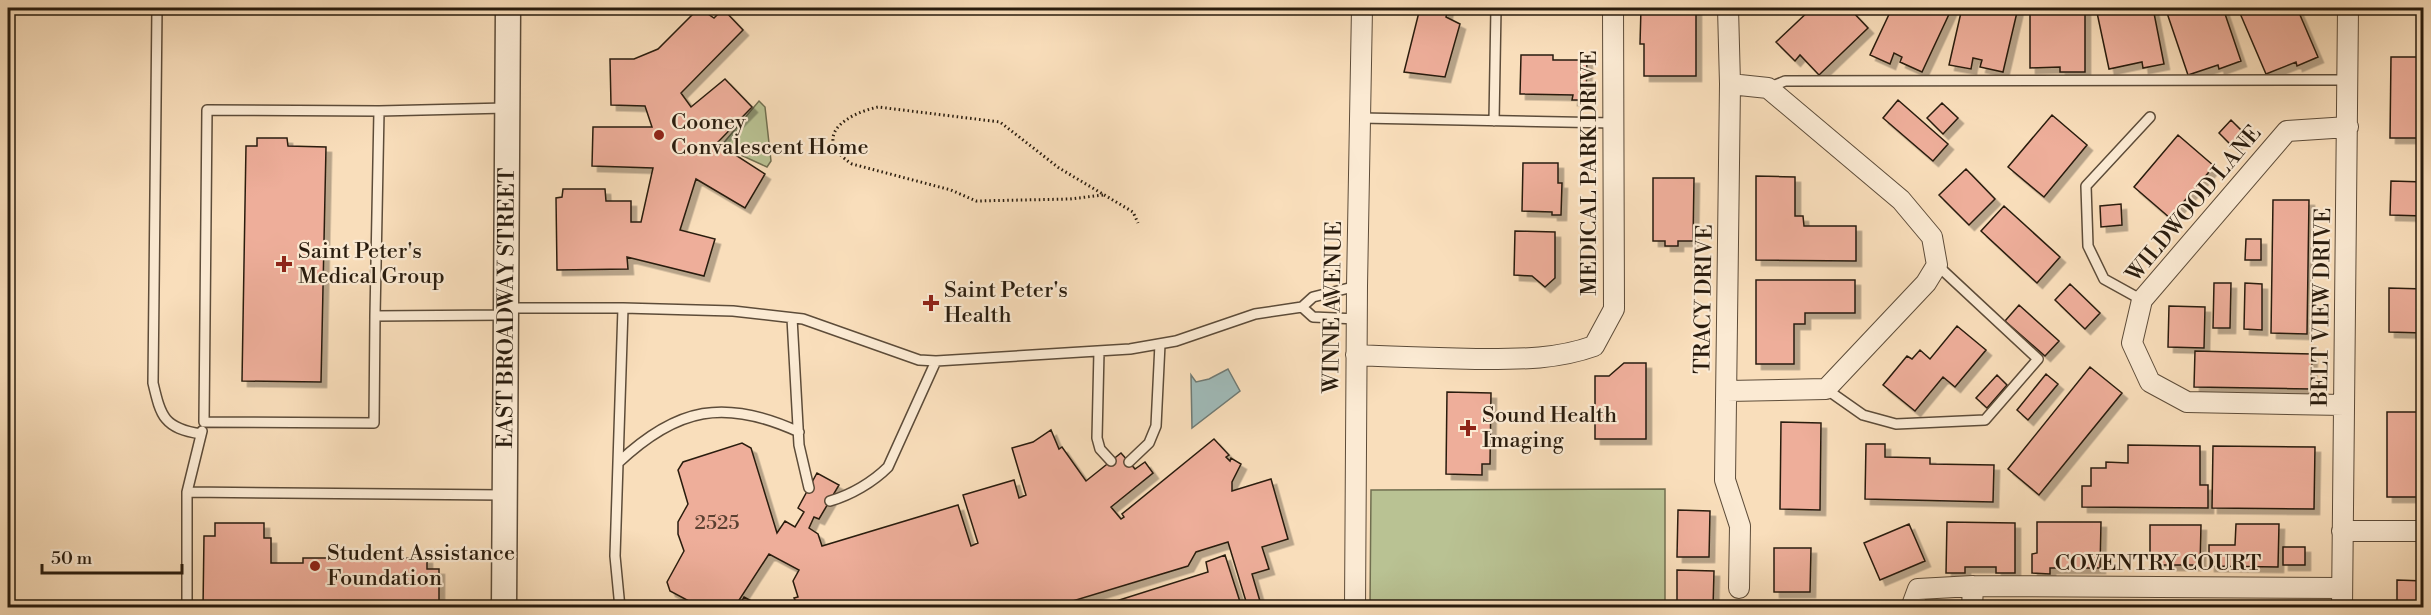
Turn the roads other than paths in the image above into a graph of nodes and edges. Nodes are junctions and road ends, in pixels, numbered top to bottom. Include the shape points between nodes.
1 (158, 8) edge
2 (508, 8) edge
3 (1362, 8) edge
4 (1496, 8) edge
5 (1613, 8) edge
6 (1728, 8) edge
7 (2348, 8) edge
8 (2348, 80) junction
9 (1730, 84) junction
10 (1768, 88) junction
11 (507, 108) junction
12 (379, 111) junction
13 (2150, 117) dead end
14 (1360, 118) junction
15 (1494, 121) junction
16 (1613, 123) junction
17 (2348, 127) junction
18 (1937, 265) junction
19 (1357, 286) junction
20 (2142, 300) junction
21 (623, 308) junction
22 (1302, 308) junction
23 (506, 311) junction
24 (375, 316) junction
25 (792, 318) junction
26 (1357, 319) junction
27 (1160, 344) junction
28 (1099, 351) junction
29 (1356, 355) junction
30 (936, 361) junction
31 (1826, 389) junction
32 (1727, 391) junction
33 (2344, 405) junction
34 (204, 422) junction
35 (799, 432) junction
36 (201, 434) junction
37 (1111, 461) dead end
38 (1129, 462) dead end
39 (618, 463) junction
40 (809, 489) dead end
41 (187, 492) junction
42 (505, 495) junction
43 (830, 501) dead end
44 (2342, 531) junction
45 (2424, 531) edge
46 (1973, 586) junction
47 (1739, 588) dead end
48 (2342, 588) junction
49 (186, 608) edge
50 (504, 608) edge
51 (620, 608) edge
52 (1355, 608) edge
53 (1911, 608) edge
54 (1972, 608) edge
55 (2342, 608) edge

1 - 36 lane via 153,383 159,410 172,427
2 - 11 street, EAST BROADWAY STREET
3 - 14 street, WINNE AVENUE
4 - 15 lane
5 - 16 street, MEDICAL PARK DRIVE
6 - 9 street, TRACY DRIVE
7 - 8 street, BELT VIEW DRIVE
8 - 10 lane via 1785,81
8 - 17 street, BELT VIEW DRIVE
9 - 10 street
9 - 32 street, TRACY DRIVE
10 - 18 street via 1901,200 1932,237
11 - 12 lane
11 - 23 street, EAST BROADWAY STREET
12 - 24 lane
12 - 34 lane via 207,110
13 - 20 lane via 2086,186 2088,246 2104,279
14 - 15 lane
14 - 19 street, WINNE AVENUE
15 - 16 lane
16 - 29 street, MEDICAL PARK DRIVE via 1614,309 1594,346 1570,355 1527,359
17 - 20 street, WILDWOOD LANE via 2287,131
17 - 33 street, BELT VIEW DRIVE
18 - 31 street via 1926,283
18 - 31 lane via 2038,359 1984,420 1896,424 1863,415
19 - 22 lane via 1312,297
19 - 26 street, WINNE AVENUE
20 - 33 street, WILDWOOD LANE via 2132,343 2150,382 2187,402
21 - 23 lane
21 - 25 lane via 734,311
21 - 39 lane
22 - 26 lane via 1313,317
22 - 27 lane via 1255,314
23 - 24 lane
23 - 42 street, EAST BROADWAY STREET
24 - 34 lane via 374,423
25 - 30 lane via 919,360
25 - 35 lane
26 - 29 street, WINNE AVENUE
27 - 28 lane
27 - 38 lane via 1156,426 1149,443
28 - 30 lane
28 - 37 lane via 1097,438 1100,449
29 - 52 street, WINNE AVENUE
30 - 43 lane via 888,467 850,494
31 - 32 street
32 - 47 street, TRACY DRIVE via 1725,480 1740,526
33 - 44 street, BELT VIEW DRIVE
34 - 36 lane
35 - 39 lane via 758,416 732,412 692,414 638,444
35 - 40 lane
36 - 41 lane
39 - 51 lane via 615,556
41 - 42 lane
41 - 49 lane
42 - 50 street, EAST BROADWAY STREET
44 - 45 street
44 - 48 street, BELT VIEW DRIVE
46 - 48 street, COVENTRY COURT
46 - 53 street, COVENTRY COURT via 1918,589
46 - 54 street
48 - 55 street, BELT VIEW DRIVE

